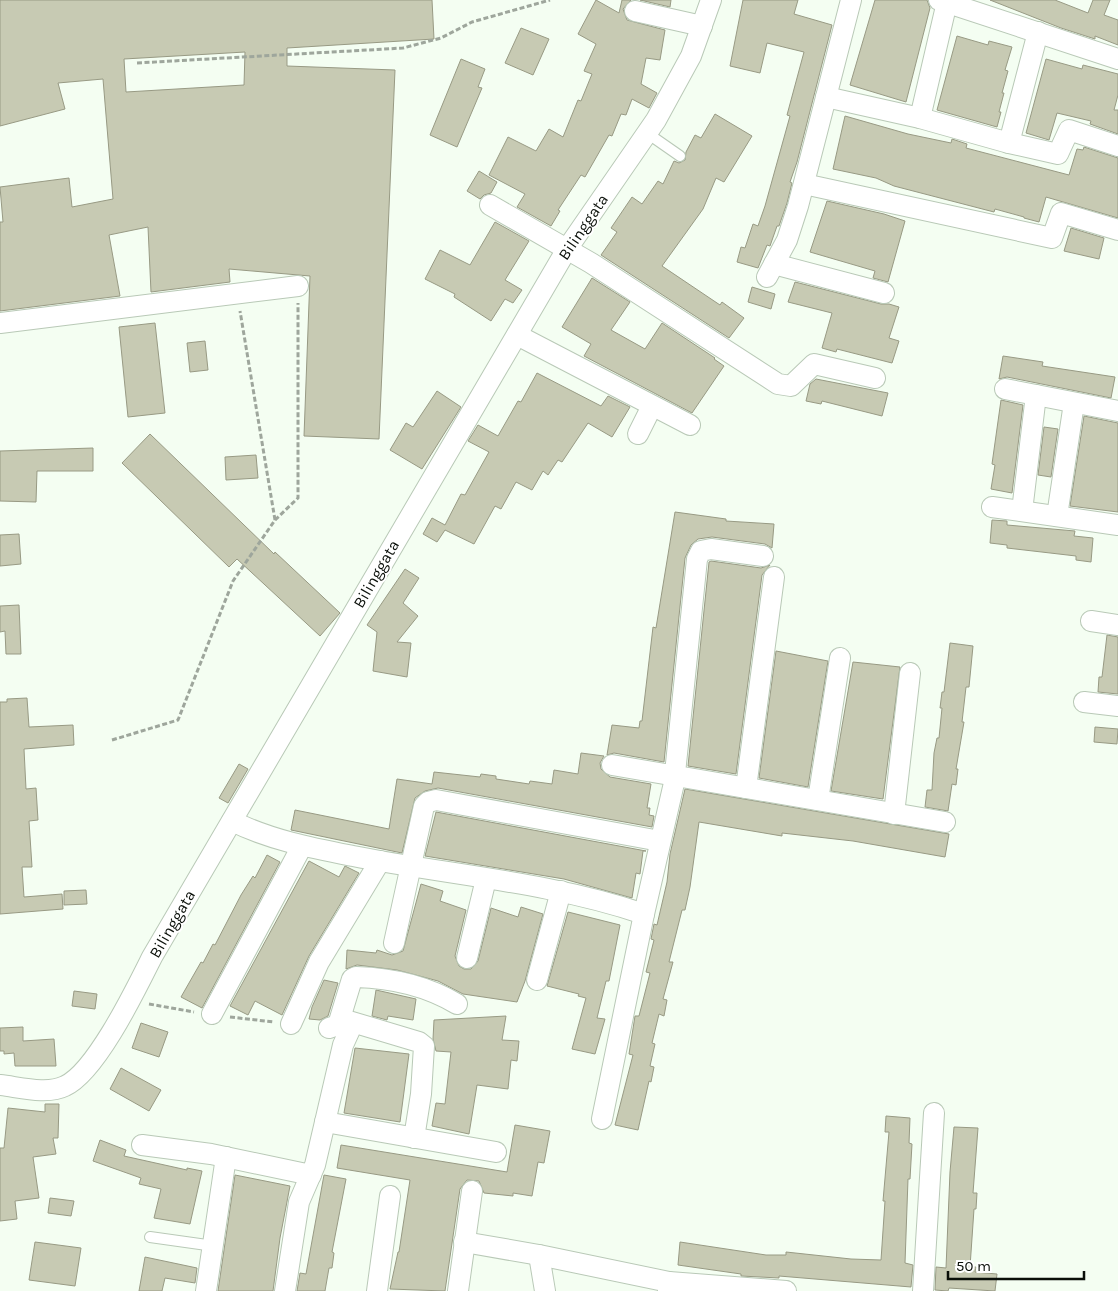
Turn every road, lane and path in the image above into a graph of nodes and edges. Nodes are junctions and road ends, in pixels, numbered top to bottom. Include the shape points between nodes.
1 (550, 0) edge
2 (710, 0) edge
3 (851, 0) edge
4 (943, 1) edge
5 (635, 12) dead end
6 (702, 26) junction
7 (1038, 32) junction
8 (1118, 59) edge
9 (137, 63) dead end
10 (826, 98) junction
11 (920, 118) junction
12 (653, 138) junction
13 (1009, 143) junction
14 (1118, 146) edge
15 (680, 156) dead end
16 (804, 184) junction
17 (490, 205) dead end
18 (1118, 230) edge
19 (579, 256) junction
20 (298, 286) joint
21 (884, 293) dead end
22 (237, 294) junction
23 (0, 323) edge
24 (524, 340) junction
25 (875, 378) dead end
26 (1005, 389) dead end
27 (1036, 395) junction
28 (1074, 403) junction
29 (652, 406) junction
30 (1118, 411) edge
31 (690, 425) dead end
32 (638, 434) dead end
33 (992, 507) dead end
34 (1022, 511) junction
35 (1057, 516) junction
36 (275, 520) junction
37 (1118, 525) edge
38 (763, 556) dead end
39 (774, 577) dead end
40 (1092, 621) dead end
41 (1118, 625) edge
42 (840, 658) dead end
43 (910, 673) dead end
44 (1084, 702) dead end
45 (1118, 706) edge
46 (112, 740) dead end
47 (612, 765) dead end
48 (674, 775) junction
49 (746, 788) junction
50 (818, 800) junction
51 (894, 814) junction
52 (945, 822) dead end
53 (238, 824) junction
54 (660, 841) junction
55 (302, 846) junction
56 (380, 861) junction
57 (410, 866) junction
58 (486, 879) junction
59 (561, 891) junction
60 (644, 914) junction
61 (394, 943) dead end
62 (467, 958) dead end
63 (537, 980) dead end
64 (152, 1004) dead end
65 (457, 1004) dead end
66 (212, 1014) junction
67 (341, 1023) junction
68 (291, 1024) joint
69 (0, 1085) edge
70 (934, 1113) dead end
71 (602, 1119) dead end
72 (325, 1122) junction
73 (414, 1138) junction
74 (142, 1145) dead end
75 (496, 1152) dead end
76 (226, 1157) junction
77 (311, 1175) junction
78 (472, 1191) dead end
79 (390, 1196) dead end
80 (150, 1237) dead end
81 (464, 1242) junction
82 (214, 1246) junction
83 (539, 1255) junction
84 (669, 1286) edge
85 (206, 1291) edge
86 (285, 1291) edge
87 (377, 1291) edge
88 (458, 1291) edge
89 (545, 1291) edge
90 (786, 1291) edge
91 (923, 1291) edge

1 - 9 path via 472,22 441,38 404,48
2 - 6 street, Bilinggata
3 - 10 street
4 - 7 street
4 - 11 street
5 - 6 street
6 - 12 street, Bilinggata
7 - 8 street
7 - 13 street
10 - 11 street
10 - 16 street
11 - 13 street
12 - 15 lane
12 - 19 street, Bilinggata
13 - 14 street via 1058,154 1069,130
16 - 18 street via 1052,238 1061,213
16 - 21 street via 787,240 770,271
17 - 19 street
19 - 24 street, Bilinggata
19 - 25 street via 778,384 791,386 814,364
20 - 22 street
20 - 36 path via 298,498
22 - 23 street
22 - 36 path
24 - 29 street
24 - 53 street, Bilinggata
26 - 27 street
27 - 28 street
27 - 34 street
28 - 30 street
28 - 35 street
29 - 31 street
29 - 32 street
33 - 34 street
34 - 35 street
35 - 37 street
36 - 46 path via 233,581 178,720
38 - 48 street via 711,549 701,551 696,559
39 - 49 street
40 - 41 street
42 - 50 street
43 - 51 street
44 - 45 street
47 - 48 street
48 - 49 street
48 - 54 street
49 - 50 street
50 - 51 street
51 - 52 street
53 - 55 street
53 - 69 street, Bilinggata via 152,957 86,1070 64,1087 51,1090
54 - 57 street via 436,800 424,806
54 - 60 street
55 - 56 street
55 - 66 street
56 - 57 street
56 - 68 street via 319,962
57 - 58 street
57 - 61 street
58 - 59 street
58 - 62 street
59 - 60 street
59 - 63 street
60 - 71 street
64 - 66 path
65 - 67 street via 419,986 356,977 352,979
66 - 68 path
67 - 72 street via 343,1045
67 - 73 street via 419,1042 424,1046
70 - 91 street
72 - 73 street
72 - 77 street
73 - 75 street
74 - 76 street
76 - 77 street
76 - 82 street
77 - 86 street via 299,1202
78 - 81 street
79 - 87 street
80 - 82 lane
81 - 83 street
81 - 88 street
82 - 85 street
83 - 84 street
83 - 89 street
84 - 90 street

